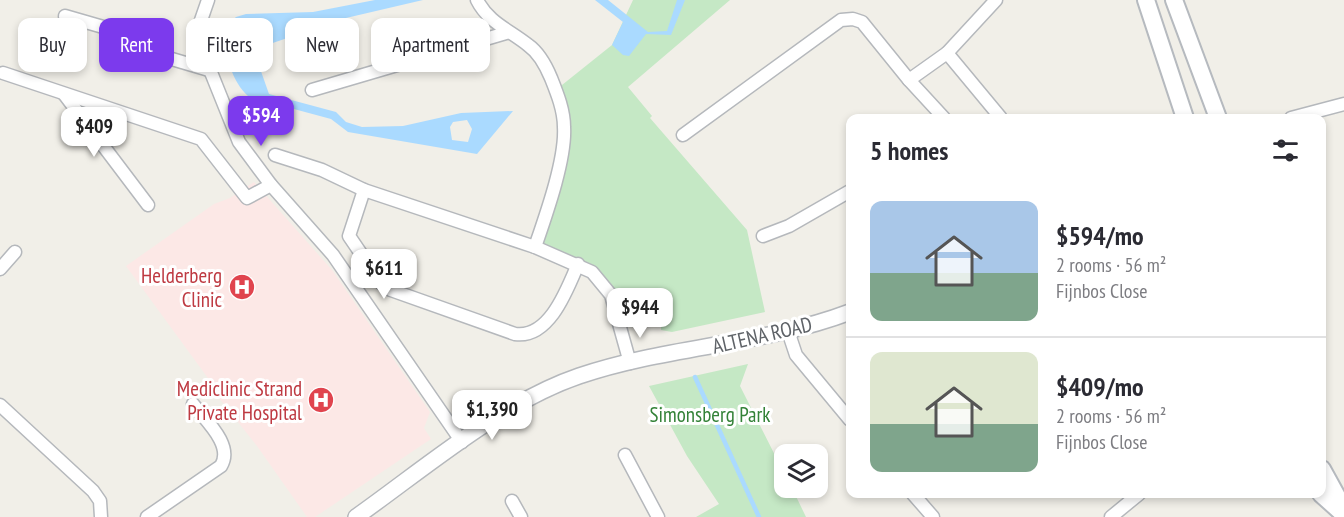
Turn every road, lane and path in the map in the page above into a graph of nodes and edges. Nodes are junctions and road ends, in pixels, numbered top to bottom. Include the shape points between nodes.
1 (208, 0) edge
2 (477, 0) edge
3 (996, 0) edge
4 (1146, 0) edge
5 (1174, 0) edge
6 (65, 16) dead end
7 (506, 33) junction
8 (947, 53) junction
9 (3, 73) dead end
10 (210, 73) junction
11 (909, 80) junction
12 (312, 90) dead end
13 (63, 94) junction
14 (1344, 104) edge
15 (940, 114) edge
16 (997, 114) edge
17 (1184, 114) edge
18 (1217, 114) edge
19 (1306, 114) edge
20 (683, 135) dead end
21 (274, 155) dead end
22 (271, 185) junction
23 (364, 190) junction
24 (846, 193) edge
25 (148, 205) dead end
26 (763, 236) dead end
27 (535, 247) junction
28 (15, 252) dead end
29 (578, 264) junction
30 (0, 269) edge
31 (846, 313) edge
32 (788, 331) junction
33 (630, 363) junction
34 (193, 404) dead end
35 (0, 405) edge
36 (846, 415) edge
37 (462, 442) junction
38 (625, 455) dead end
39 (1326, 476) edge
40 (916, 498) edge
41 (1134, 498) edge
42 (1326, 498) edge
43 (512, 501) dead end
44 (1344, 509) edge
45 (1344, 514) edge
46 (101, 517) edge
47 (147, 517) edge
48 (356, 517) edge
49 (520, 517) edge
50 (658, 517) edge
51 (933, 517) edge
52 (1111, 517) edge

1 - 10 street via 197,32
2 - 7 street
3 - 8 street
4 - 17 main road
5 - 18 main road
6 - 10 street via 117,31 165,57
7 - 12 street
7 - 27 street via 528,45 542,61 556,90 564,124 549,201
8 - 11 street
8 - 16 street
9 - 13 street
10 - 22 street via 239,142
11 - 15 street
11 - 20 street via 862,22 841,20
13 - 22 street via 201,139 247,198
13 - 25 street
14 - 19 street
21 - 23 street via 322,170
22 - 37 street via 333,255
23 - 27 street
23 - 29 street via 349,236 381,284 515,334 529,335 544,324 568,289
24 - 26 street via 789,226
27 - 29 street
28 - 30 street
29 - 33 street via 601,279 611,295
31 - 32 street, ALTENA ROAD
32 - 33 street, ALTENA ROAD
32 - 36 street via 796,355
33 - 37 street, ALTENA ROAD via 597,370 547,389
34 - 47 street via 224,446 225,460
35 - 46 street via 93,491 100,501
37 - 48 street, ALTENA ROAD
38 - 50 street
39 - 44 main road
40 - 51 street
41 - 52 street
42 - 45 main road
43 - 49 street

